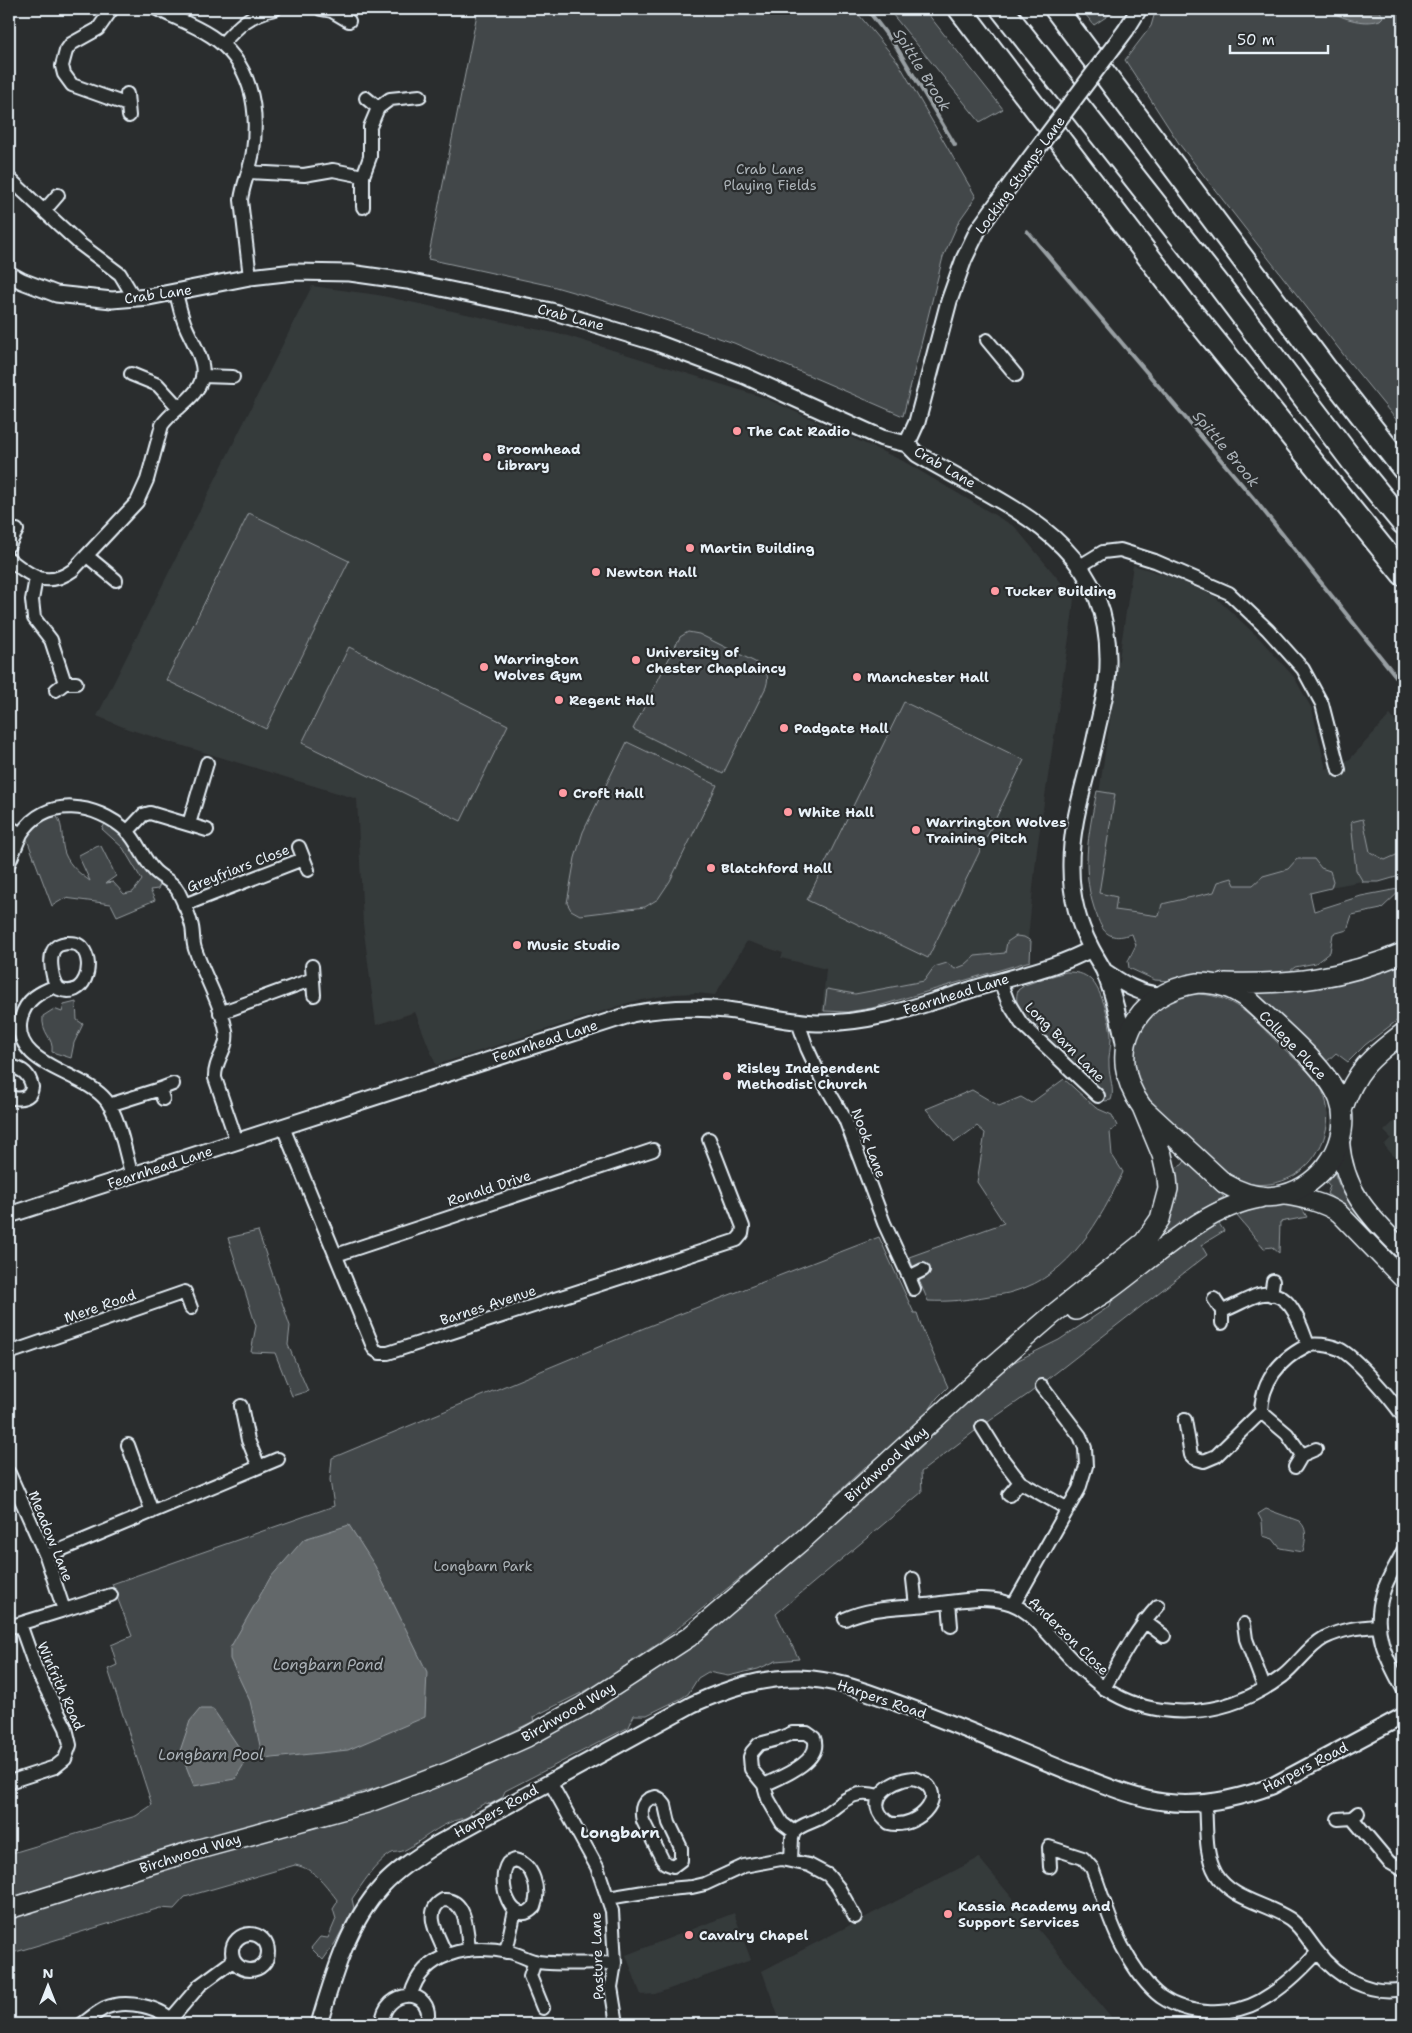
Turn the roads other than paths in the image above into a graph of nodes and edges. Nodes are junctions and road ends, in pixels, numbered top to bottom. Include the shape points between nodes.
1 (112, 9) edge
2 (156, 9) edge
3 (275, 9) edge
4 (960, 9) edge
5 (1002, 9) edge
6 (1056, 9) edge
7 (1139, 9) edge
8 (328, 10) edge
9 (350, 21) dead end
10 (222, 44) junction
11 (420, 96) dead end
12 (366, 98) dead end
13 (128, 105) dead end
14 (378, 108) junction
15 (248, 172) junction
16 (363, 176) junction
17 (9, 178) edge
18 (58, 195) dead end
19 (363, 207) dead end
20 (44, 211) junction
21 (9, 274) edge
22 (250, 277) junction
23 (176, 293) junction
24 (135, 299) junction
25 (987, 340) dead end
26 (131, 374) dead end
27 (1016, 375) dead end
28 (202, 376) junction
29 (233, 377) dead end
30 (179, 408) junction
31 (907, 444) junction
32 (1403, 468) edge
33 (1403, 523) edge
34 (17, 530) dead end
35 (9, 546) edge
36 (87, 556) junction
37 (9, 559) edge
38 (1080, 566) junction
39 (1403, 574) edge
40 (36, 578) junction
41 (115, 580) dead end
42 (65, 685) dead end
43 (207, 762) dead end
44 (1340, 770) dead end
45 (189, 824) junction
46 (9, 827) edge
47 (207, 830) dead end
48 (127, 832) junction
49 (21, 834) junction
50 (303, 858) dead end
51 (9, 863) edge
52 (184, 905) junction
53 (1091, 949) junction
54 (1403, 953) edge
55 (1104, 971) junction
56 (1000, 981) junction
57 (1214, 983) junction
58 (56, 986) dead end
59 (314, 995) dead end
60 (1160, 995) junction
61 (220, 1013) junction
62 (15, 1020) edge
63 (798, 1022) junction
64 (1403, 1033) edge
65 (1125, 1048) junction
66 (34, 1056) junction
67 (9, 1066) edge
68 (23, 1072) junction
69 (173, 1084) dead end
70 (1098, 1096) dead end
71 (9, 1097) edge
72 (109, 1105) junction
73 (1142, 1107) junction
74 (1342, 1110) junction
75 (283, 1127) junction
76 (709, 1139) dead end
77 (237, 1142) junction
78 (1340, 1142) junction
79 (653, 1150) dead end
80 (132, 1176) junction
81 (1276, 1196) junction
82 (9, 1215) edge
83 (1403, 1250) edge
84 (336, 1254) junction
85 (923, 1270) dead end
86 (1403, 1279) edge
87 (1274, 1281) dead end
88 (1271, 1295) junction
89 (1214, 1299) dead end
90 (191, 1308) dead end
91 (1027, 1338) junction
92 (1308, 1345) junction
93 (9, 1353) edge
94 (1042, 1386) dead end
95 (241, 1406) dead end
96 (1261, 1412) junction
97 (1403, 1416) edge
98 (1185, 1420) dead end
99 (982, 1427) dead end
100 (128, 1445) dead end
101 (1316, 1449) dead end
102 (1302, 1454) junction
103 (278, 1459) dead end
104 (259, 1467) junction
105 (1295, 1467) dead end
106 (9, 1473) edge
107 (1020, 1482) junction
108 (1009, 1495) dead end
109 (1068, 1509) junction
110 (152, 1512) junction
111 (1403, 1554) edge
112 (46, 1556) junction
113 (913, 1578) dead end
114 (111, 1595) dead end
115 (949, 1602) junction
116 (1014, 1604) junction
117 (916, 1606) junction
118 (1158, 1606) dead end
119 (64, 1610) junction
120 (845, 1619) dead end
121 (1144, 1621) junction
122 (1244, 1624) dead end
123 (14, 1626) edge
124 (951, 1626) dead end
125 (1379, 1626) junction
126 (1164, 1636) dead end
127 (1264, 1688) junction
128 (1104, 1689) junction
129 (1403, 1689) edge
130 (1403, 1716) edge
131 (9, 1782) edge
132 (550, 1782) junction
133 (764, 1785) junction
134 (879, 1796) junction
135 (1205, 1803) junction
136 (1338, 1820) dead end
137 (794, 1832) junction
138 (791, 1860) junction
139 (673, 1866) junction
140 (1050, 1867) dead end
141 (1403, 1870) edge
142 (674, 1888) junction
143 (608, 1898) junction
144 (9, 1909) edge
145 (516, 1910) dead end
146 (855, 1917) dead end
147 (469, 1950) junction
148 (506, 1952) junction
149 (1318, 1952) junction
150 (446, 1955) junction
151 (234, 1960) dead end
152 (535, 1961) junction
153 (615, 1963) junction
154 (1403, 1989) edge
155 (410, 1995) junction
156 (543, 2008) dead end
157 (1226, 2018) edge
158 (173, 2022) edge
159 (82, 2024) edge
160 (319, 2024) edge
161 (382, 2024) edge
162 (427, 2024) edge
163 (617, 2024) edge

1 - 13 street via 98,29 71,44 62,66 72,85
2 - 10 street via 187,22
3 - 10 street via 245,20
4 - 39 highway via 1184,303
5 - 33 highway
6 - 32 highway via 1327,372
7 - 31 street, Locking Stumps Lane, bridge via 978,230 949,301 917,422
8 - 9 street
10 - 15 street via 242,67 251,88 255,117
11 - 14 street via 390,100
12 - 14 street
14 - 16 street via 370,128 370,157
15 - 16 street via 304,175 333,170
15 - 22 street via 241,200
16 - 19 street
17 - 20 street
18 - 20 street
20 - 24 street via 120,274
21 - 24 street, Crab Lane via 56,294
22 - 23 street, Crab Lane
22 - 31 street, Crab Lane via 294,272 352,274 407,281 551,311 711,362 882,438
23 - 24 street, Crab Lane
23 - 28 street via 186,327 200,354
25 - 27 street
26 - 30 street via 158,385
28 - 29 street
28 - 30 street via 196,392
30 - 36 street via 162,425 147,480 137,502
31 - 38 street, Crab Lane via 917,454 998,497 1037,523 1064,546
34 - 35 street
36 - 40 street via 60,578
36 - 41 street
37 - 40 street
38 - 44 street via 1103,552 1120,550 1155,561 1229,593 1303,669 1322,704
38 - 53 street, Crab Lane via 1099,604 1108,662 1104,698 1072,846 1075,906
40 - 42 street via 32,600 34,618 51,640
43 - 45 street
45 - 47 street
45 - 48 street via 146,813
46 - 49 street
48 - 49 street via 94,811 68,806 42,814
48 - 52 street via 153,869 175,886
49 - 51 street
50 - 52 street, Greyfriars Close
52 - 61 street via 191,922 195,948
53 - 55 street, Crab Lane
53 - 56 street, Fearnhead Lane via 1054,965
54 - 57 main road via 1380,963 1317,979 1279,984
55 - 60 street, Crab Lane via 1137,991
55 - 65 street, Crab Lane
56 - 63 street, Fearnhead Lane via 876,1018
56 - 70 street, Long Barn Lane via 1021,1023
57 - 60 main road, College Place via 1185,985
57 - 74 main road, College Place via 1238,992 1250,1001 1318,1067 1335,1090
58 - 62 street via 32,998
59 - 61 street via 312,973
60 - 65 main road, College Place via 1138,1016
61 - 77 street via 227,1038 215,1078
62 - 66 street
63 - 75 street, Fearnhead Lane via 695,1008 632,1014
63 - 85 street, Nook Lane via 814,1063 845,1119 880,1215 912,1283
64 - 74 main road via 1362,1068 1349,1089
65 - 73 main road, College Place via 1127,1078
66 - 68 street
66 - 72 street via 87,1084
67 - 68 street
68 - 71 street via 32,1082 30,1094 19,1099
69 - 72 street via 162,1094
72 - 80 street
73 - 81 main road, College Place via 1224,1183 1237,1191
73 - 91 main road, Birchwood Way via 1162,1155 1167,1177 1160,1219 1133,1251
74 - 78 main road, College Place
75 - 77 street, Fearnhead Lane
75 - 84 street, Barnes Avenue
76 - 84 street, Barnes Avenue via 743,1227 737,1240 388,1353 374,1349
77 - 80 street, Fearnhead Lane
78 - 81 main road, College Place via 1327,1165 1315,1177
78 - 83 main road via 1344,1169 1358,1200
79 - 84 street, Ronald Drive
80 - 82 street, Fearnhead Lane
81 - 86 main road via 1329,1206
81 - 91 main road, Birchwood Way via 1231,1206 1207,1219 1108,1291
87 - 88 street
88 - 89 street via 1258,1295 1222,1317
88 - 92 street via 1284,1300 1294,1310
90 - 93 street, Mere Road via 185,1292
91 - 144 main road, Birchwood Way via 689,1637 583,1706 527,1737 449,1772 367,1803 192,1851
92 - 96 street via 1291,1355 1269,1378 1262,1392
92 - 97 street via 1331,1346 1348,1355 1386,1393
94 - 109 street, Anderson Close via 1080,1436 1085,1448 1085,1475
95 - 104 street via 248,1440
96 - 98 street via 1216,1456 1204,1461 1191,1454
96 - 102 street via 1287,1434
99 - 107 street
100 - 110 street
101 - 102 street
102 - 105 street
103 - 104 street
104 - 110 street
106 - 112 street, Meadow Lane
107 - 108 street
107 - 109 street
109 - 116 street, Anderson Close
110 - 112 street
111 - 125 street via 1383,1592
112 - 119 street, Meadow Lane
113 - 117 street
114 - 119 street
115 - 116 street, Anderson Close via 991,1599
115 - 117 street, Anderson Close
115 - 124 street
116 - 128 street, Anderson Close via 1034,1618 1081,1671
117 - 120 street, Anderson Close via 866,1612
118 - 121 street, Anderson Close
119 - 123 street
121 - 126 street
121 - 128 street, Anderson Close
122 - 127 street via 1246,1639
123 - 131 street, Winfrith Road via 66,1728 70,1745 65,1759 55,1767
125 - 127 street, Anderson Close via 1341,1631 1323,1639 1283,1676
125 - 129 street via 1386,1658
127 - 128 street, Anderson Close via 1238,1702 1212,1710 1188,1712 1142,1706
130 - 135 street, Harpers Road via 1272,1786 1240,1797
132 - 135 street, Harpers Road via 693,1704 726,1690 749,1683 798,1678 848,1685 1135,1795 1162,1802
132 - 143 street, Pasture Lane via 597,1867
132 - 160 street, Harpers Road via 437,1844 407,1863 382,1886 342,1954
133 - 133 street via 751,1769 750,1757 755,1747 797,1731 807,1732 814,1738 815,1748 810,1758
133 - 137 street via 782,1823
134 - 134 street via 888,1786 913,1778 924,1782 932,1797 928,1808 918,1817 895,1825 888,1823 880,1814
134 - 137 street via 864,1792 848,1797
135 - 149 street via 1211,1859 1223,1884 1245,1899 1290,1920 1303,1931
136 - 141 street via 1355,1815 1390,1862
137 - 138 street
138 - 142 street via 770,1860 726,1873 705,1884
138 - 146 street via 828,1875
139 - 139 street via 662,1859 643,1821 643,1804 651,1798 663,1801 679,1842 681,1860
139 - 142 street
140 - 157 street via 1049,1847 1082,1858 1092,1868 1122,1947 1148,1983 1162,1997 1194,2011
142 - 143 street
143 - 153 street, Pasture Lane via 614,1926
145 - 148 street
147 - 148 street
147 - 150 street
147 - 150 street via 460,1908 452,1901 442,1900 431,1916
148 - 152 street
149 - 154 street via 1332,1968 1360,1985 1386,1990
149 - 157 street via 1291,1979 1260,2001
150 - 155 street via 423,1970
151 - 158 street via 200,1985
152 - 153 street
152 - 156 street via 530,1976
153 - 163 street, Pasture Lane via 611,1987
155 - 161 street via 400,1996 390,2004
155 - 162 street via 424,2003
158 - 159 street via 154,2009 122,2005 106,2008

